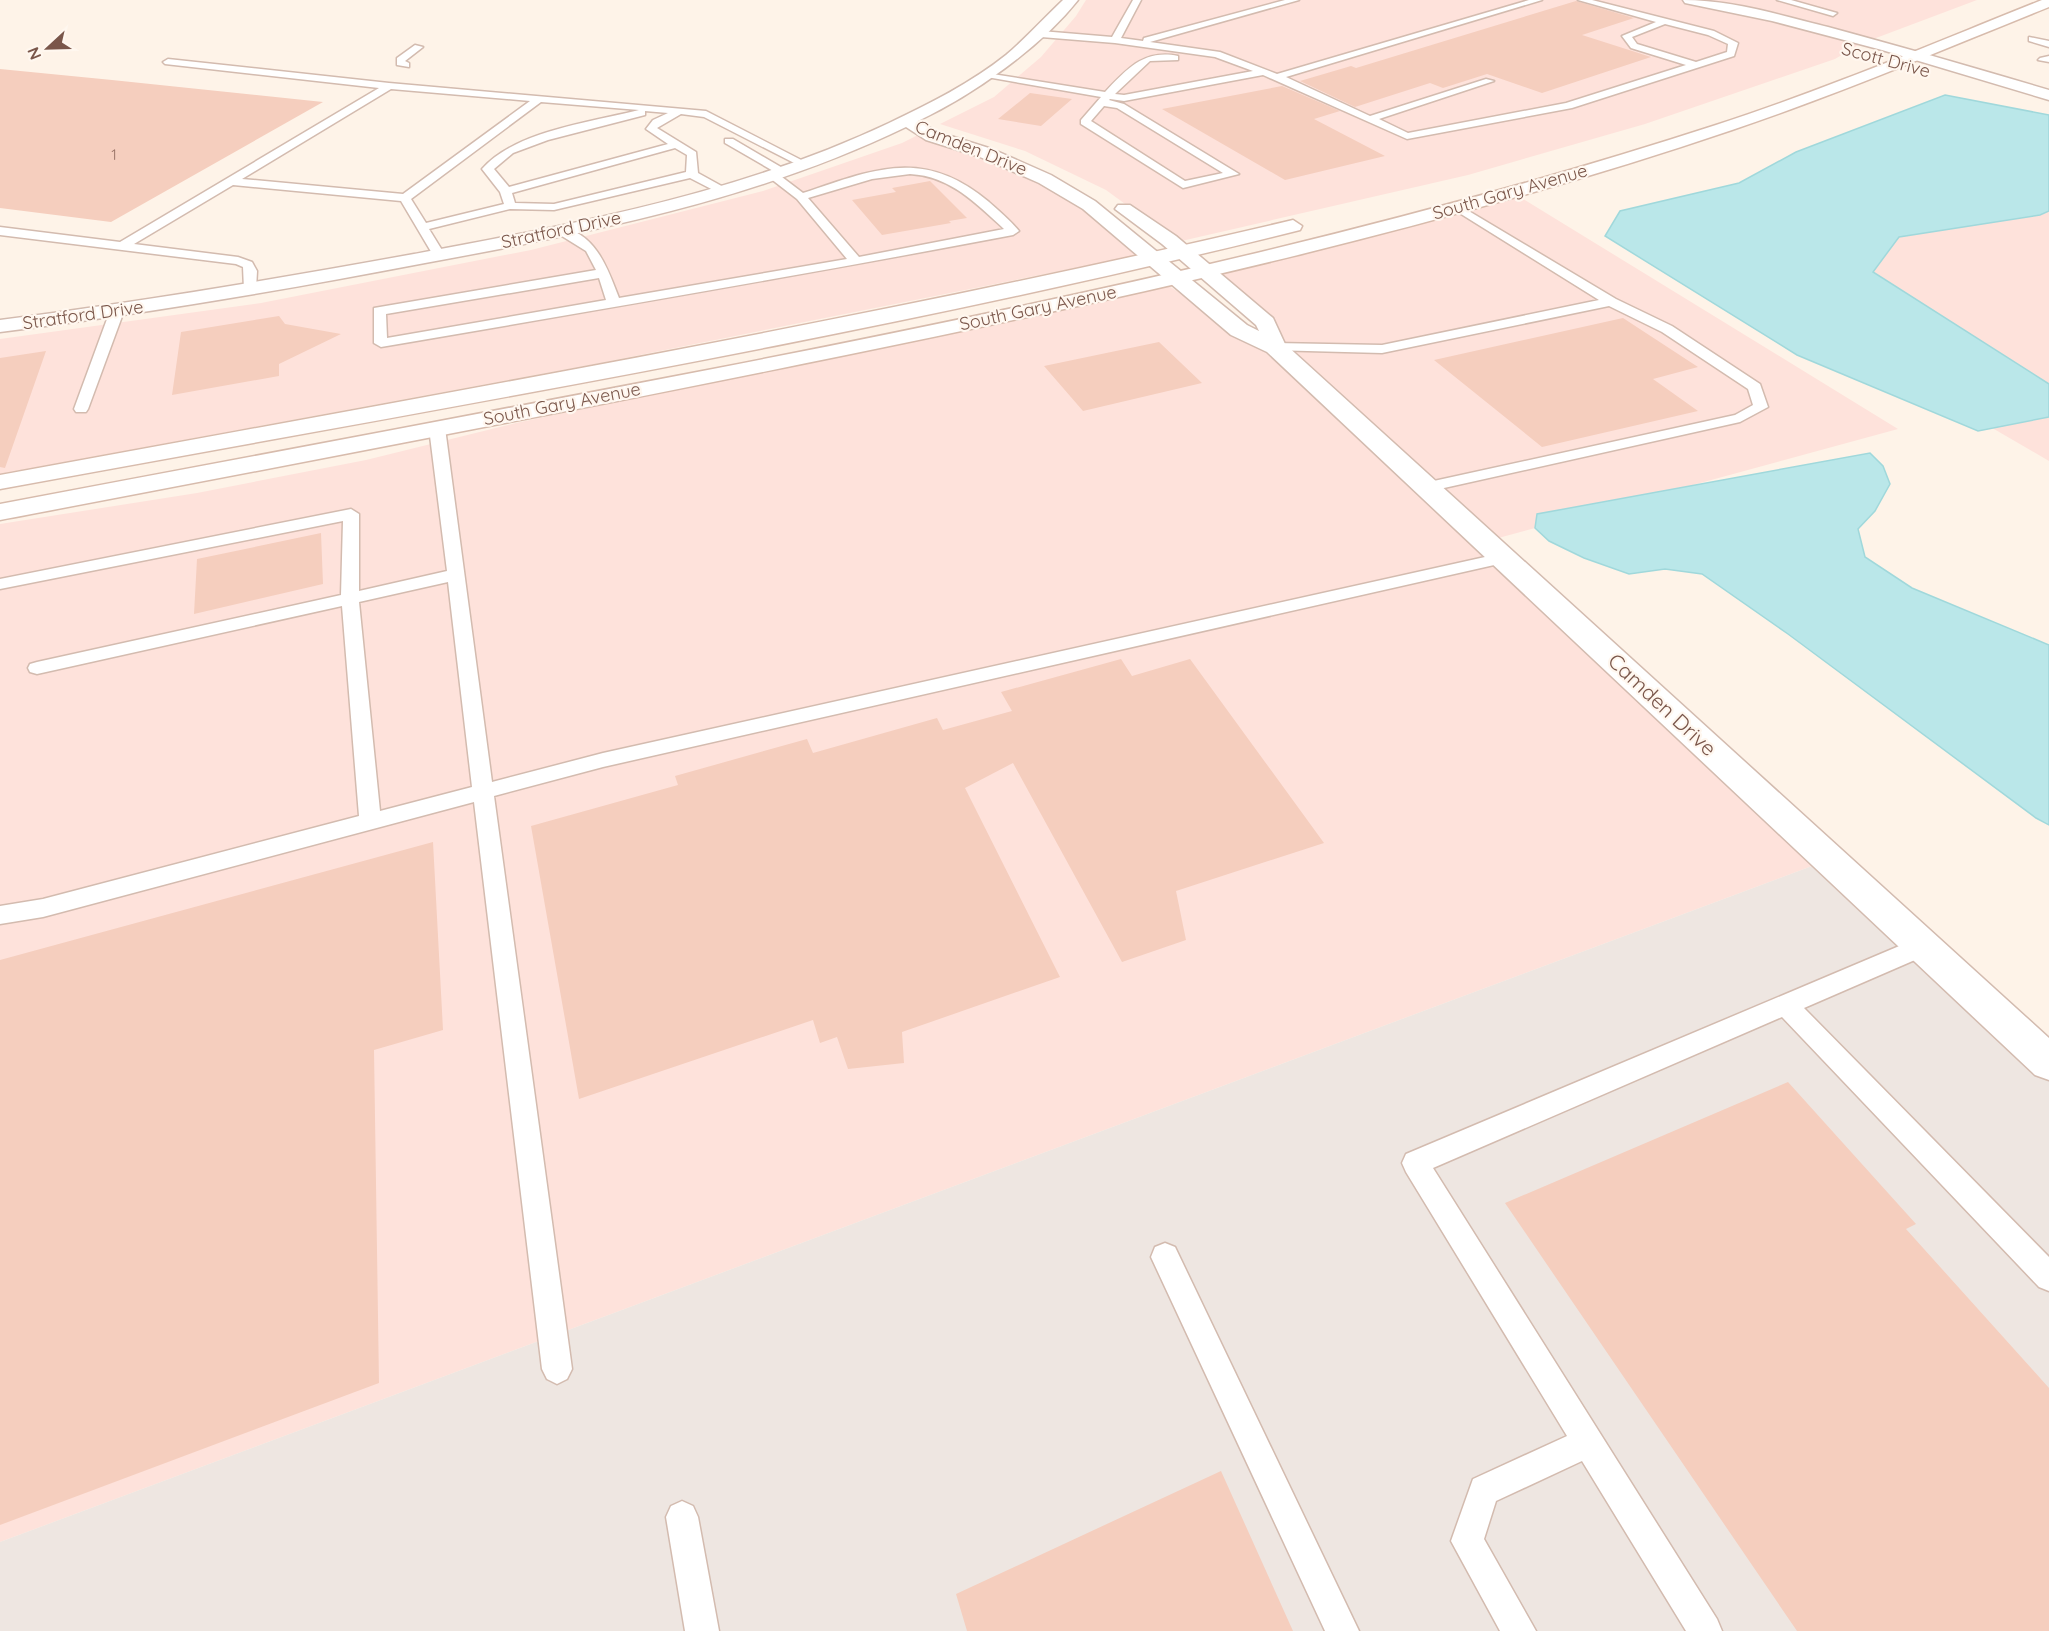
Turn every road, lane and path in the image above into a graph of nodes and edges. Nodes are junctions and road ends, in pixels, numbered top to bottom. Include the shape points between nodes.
1 (1071, 0) edge
2 (1137, 0) edge
3 (1295, 0) edge
4 (1538, 0) edge
5 (1582, 0) edge
6 (1690, 0) edge
7 (1782, 0) edge
8 (2049, 2) edge
9 (1726, 9) junction
10 (1833, 13) dead end
11 (1665, 21) junction
12 (1041, 34) junction
13 (1908, 38) dead end
14 (2032, 39) dead end
15 (1115, 40) junction
16 (1138, 43) junction
17 (2049, 44) edge
18 (418, 47) dead end
19 (1887, 47) junction
20 (1918, 56) junction
21 (1861, 57) junction
22 (168, 62) dead end
23 (1206, 64) dead end
24 (1897, 64) junction
25 (406, 65) dead end
26 (1699, 66) junction
27 (1219, 69) dead end
28 (1265, 72) junction
29 (986, 76) junction
30 (1277, 77) junction
31 (1238, 78) junction
32 (1489, 81) dead end
33 (389, 86) junction
34 (2049, 95) edge
35 (539, 99) junction
36 (1105, 99) junction
37 (2049, 100) edge
38 (654, 110) junction
39 (680, 111) junction
40 (1370, 119) junction
41 (908, 122) junction
42 (676, 145) junction
43 (804, 164) junction
44 (661, 166) dead end
45 (777, 173) junction
46 (633, 174) dead end
47 (692, 174) junction
48 (678, 177) junction
49 (231, 181) junction
50 (604, 183) dead end
51 (647, 184) junction
52 (506, 191) junction
53 (575, 191) dead end
54 (723, 191) junction
55 (618, 192) junction
56 (801, 196) junction
57 (405, 198) junction
58 (586, 199) junction
59 (510, 206) junction
60 (1457, 207) junction
61 (1310, 222) dead end
62 (422, 227) junction
63 (561, 230) junction
64 (0, 231) edge
65 (124, 246) junction
66 (1184, 252) junction
67 (439, 255) junction
68 (1154, 259) junction
69 (856, 261) junction
70 (1207, 271) junction
71 (603, 273) junction
72 (1176, 278) junction
73 (250, 290) junction
74 (614, 303) junction
75 (1611, 303) junction
76 (117, 311) junction
77 (0, 326) edge
78 (1275, 347) junction
79 (81, 409) dead end
80 (437, 428) junction
81 (0, 482) edge
82 (1426, 487) junction
83 (0, 512) edge
84 (1503, 558) junction
85 (455, 575) junction
86 (0, 584) edge
87 (350, 598) junction
88 (37, 668) dead end
89 (483, 791) junction
90 (370, 821) junction
91 (0, 915) edge
92 (1923, 946) junction
93 (1786, 1005) junction
94 (2049, 1063) edge
95 (1165, 1257) dead end
96 (2049, 1276) edge
97 (557, 1369) dead end
98 (1588, 1442) junction
99 (682, 1516) dead end
100 (702, 1631) edge
101 (1342, 1631) edge
102 (1519, 1631) edge
103 (1705, 1631) edge

1 - 12 street, Stratford Drive
2 - 15 lane
3 - 16 lane
4 - 30 lane
5 - 11 lane
6 - 9 street, Scott Drive
7 - 10 lane
8 - 20 street, South Gary Avenue
9 - 19 street, Scott Drive via 1773,17
9 - 21 street, Scott Drive via 1757,25
11 - 26 lane via 1733,43 1731,54
11 - 26 lane via 1626,36 1634,46
12 - 15 lane
12 - 29 street, Stratford Drive
13 - 19 street
14 - 17 lane
15 - 16 lane
16 - 28 lane via 1217,54
18 - 25 lane via 400,60
19 - 20 street, Scott Drive
19 - 21 street
20 - 24 street, South Gary Avenue
20 - 34 street, Scott Drive
21 - 24 street, Scott Drive
22 - 33 lane
23 - 36 lane via 1150,57
24 - 37 street, Scott Drive
24 - 60 street, South Gary Avenue via 1714,131
26 - 40 lane via 1568,106 1407,136
27 - 31 lane
28 - 30 lane
28 - 31 lane
29 - 36 lane
29 - 41 street, Stratford Drive
30 - 40 lane
31 - 36 lane via 1140,97
32 - 40 lane
33 - 35 lane
33 - 49 lane
35 - 38 lane
35 - 57 lane
36 - 36 lane via 1085,122 1183,185 1233,174
38 - 39 lane
38 - 52 lane via 509,151 488,169
39 - 42 lane via 651,129
39 - 43 lane via 706,114
39 - 45 lane
41 - 43 street, Stratford Drive
41 - 66 street, Camden Drive via 951,128 1024,154 1099,191
41 - 68 street, Camden Drive via 932,136 986,153 1045,179 1089,205
42 - 47 lane via 692,154
42 - 52 lane
43 - 45 street, Stratford Drive
44 - 48 lane
45 - 54 street, Stratford Drive
45 - 56 lane
46 - 51 lane
47 - 48 lane
47 - 54 lane
48 - 51 lane
49 - 57 lane
49 - 65 lane
50 - 55 lane
51 - 55 lane
52 - 59 lane
53 - 58 lane
54 - 63 street, Stratford Drive
55 - 58 lane
56 - 69 lane
56 - 69 lane via 887,174 931,173 972,194 1013,231
57 - 62 lane
58 - 59 lane via 554,207
59 - 62 lane
60 - 70 street, South Gary Avenue
60 - 75 lane
61 - 66 street, South Gary Avenue
62 - 67 lane
63 - 67 street, Stratford Drive
63 - 71 lane via 590,248
64 - 65 lane
65 - 73 lane via 238,261 251,271
66 - 68 street, South Gary Avenue
66 - 70 street, Camden Drive
67 - 73 street, Stratford Drive
68 - 72 street, Camden Drive
68 - 81 street, South Gary Avenue via 810,331
69 - 74 lane
70 - 72 street, South Gary Avenue
70 - 78 street, Camden Drive via 1266,322
71 - 74 lane
71 - 74 lane via 379,310 381,343
72 - 78 street, Camden Drive via 1239,330
72 - 80 street, South Gary Avenue via 826,353
73 - 76 street, Stratford Drive
75 - 78 lane via 1382,349
75 - 82 lane via 1666,329 1755,387 1761,407 1740,418
76 - 77 street, Stratford Drive
76 - 79 lane
78 - 82 street, Camden Drive
80 - 83 street, South Gary Avenue
80 - 85 lane
82 - 84 street, Camden Drive
84 - 89 lane via 603,760
84 - 92 street, Camden Drive
85 - 87 lane
85 - 89 lane
86 - 87 lane via 351,514
87 - 88 lane
87 - 90 lane
89 - 90 lane
89 - 97 lane
90 - 91 lane via 43,908
92 - 93 lane
92 - 94 street, Camden Drive
93 - 96 lane
93 - 98 lane via 1415,1163
95 - 101 lane
98 - 102 lane via 1484,1490 1467,1541
98 - 103 lane
99 - 100 lane

